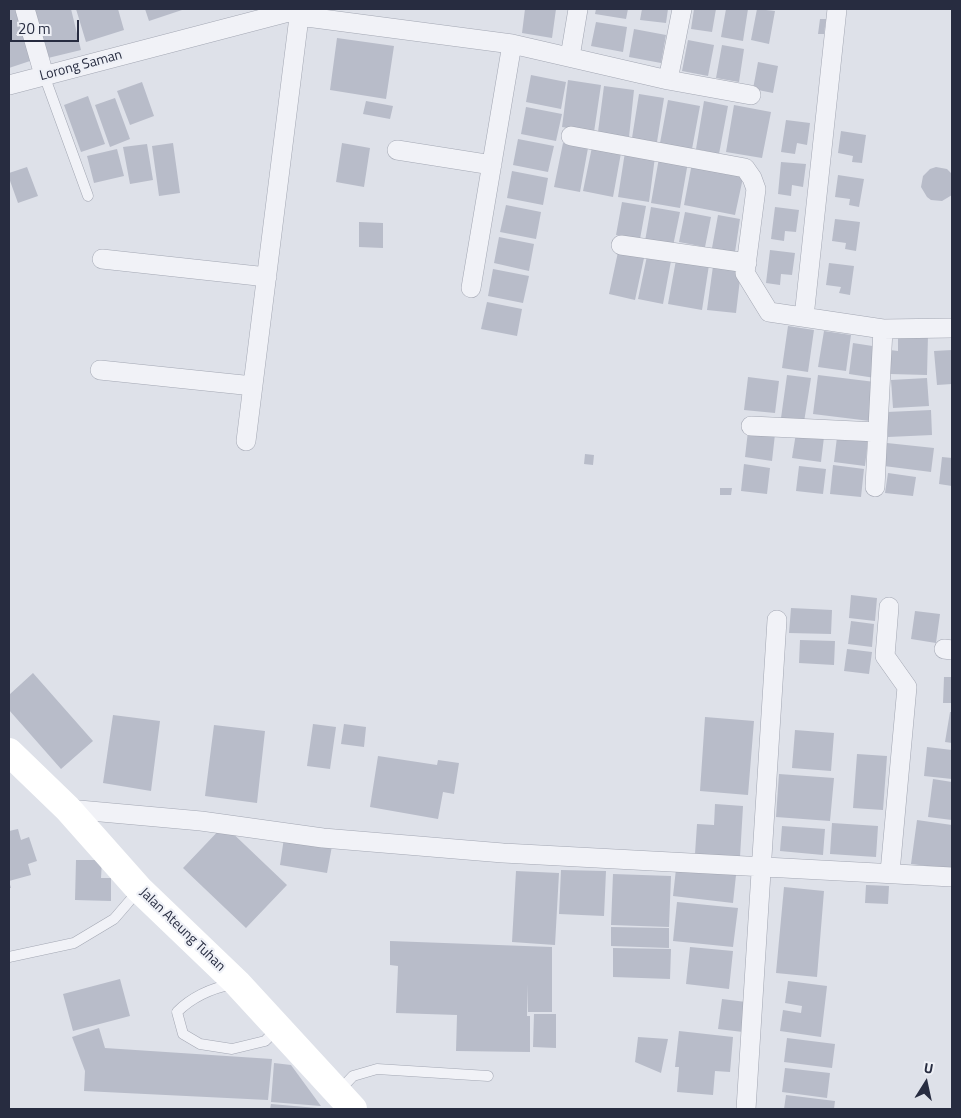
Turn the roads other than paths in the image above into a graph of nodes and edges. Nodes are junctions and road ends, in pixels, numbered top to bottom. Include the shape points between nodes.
1 (25, 9) edge
2 (578, 9) edge
3 (682, 9) edge
4 (837, 9) edge
5 (299, 11) edge
6 (512, 44) junction
7 (570, 57) junction
8 (44, 75) junction
9 (668, 80) junction
10 (9, 85) edge
11 (751, 95) dead end
12 (571, 136) dead end
13 (397, 150) dead end
14 (492, 165) junction
15 (88, 196) dead end
16 (621, 245) dead end
17 (102, 260) dead end
18 (746, 263) junction
19 (267, 277) junction
20 (471, 288) dead end
21 (804, 317) junction
22 (952, 328) edge
23 (883, 329) junction
24 (100, 370) dead end
25 (253, 386) junction
26 (751, 426) dead end
27 (877, 432) junction
28 (246, 441) dead end
29 (875, 487) dead end
30 (889, 607) dead end
31 (776, 620) dead end
32 (9, 752) edge
33 (68, 808) junction
34 (762, 867) junction
35 (890, 872) junction
36 (952, 877) edge
37 (139, 889) junction
38 (9, 957) edge
39 (237, 983) junction
40 (278, 1028) junction
41 (488, 1076) dead end
42 (345, 1101) edge
43 (746, 1109) edge

1 - 8 street
2 - 7 street
3 - 9 street
4 - 21 street
5 - 6 street
5 - 8 street, Lorong Saman
5 - 19 street
6 - 7 street
6 - 14 street
7 - 9 street
8 - 10 street, Lorong Saman
8 - 15 lane
9 - 11 street
12 - 18 street via 745,168 756,189
13 - 14 street
14 - 20 street
16 - 18 street
17 - 19 street
18 - 21 street via 745,273 769,312
19 - 25 street
21 - 23 street
22 - 23 street
23 - 27 street
24 - 25 street
25 - 28 street
26 - 27 street
27 - 29 street
30 - 35 street via 885,656 907,687
31 - 34 street
32 - 33 street, Jalan Ateung Tuhan
33 - 34 street via 202,821 323,838
33 - 37 street, Jalan Ateung Tuhan
34 - 35 street
34 - 43 street
35 - 36 street
37 - 38 lane via 114,919 74,943
37 - 39 street, Jalan Ateung Tuhan
39 - 40 street, Jalan Ateung Tuhan
39 - 40 lane via 214,988 187,1002 177,1012 183,1034 200,1044 232,1048 265,1041
40 - 42 street, Jalan Ateung Tuhan
41 - 42 lane via 377,1069 353,1076

